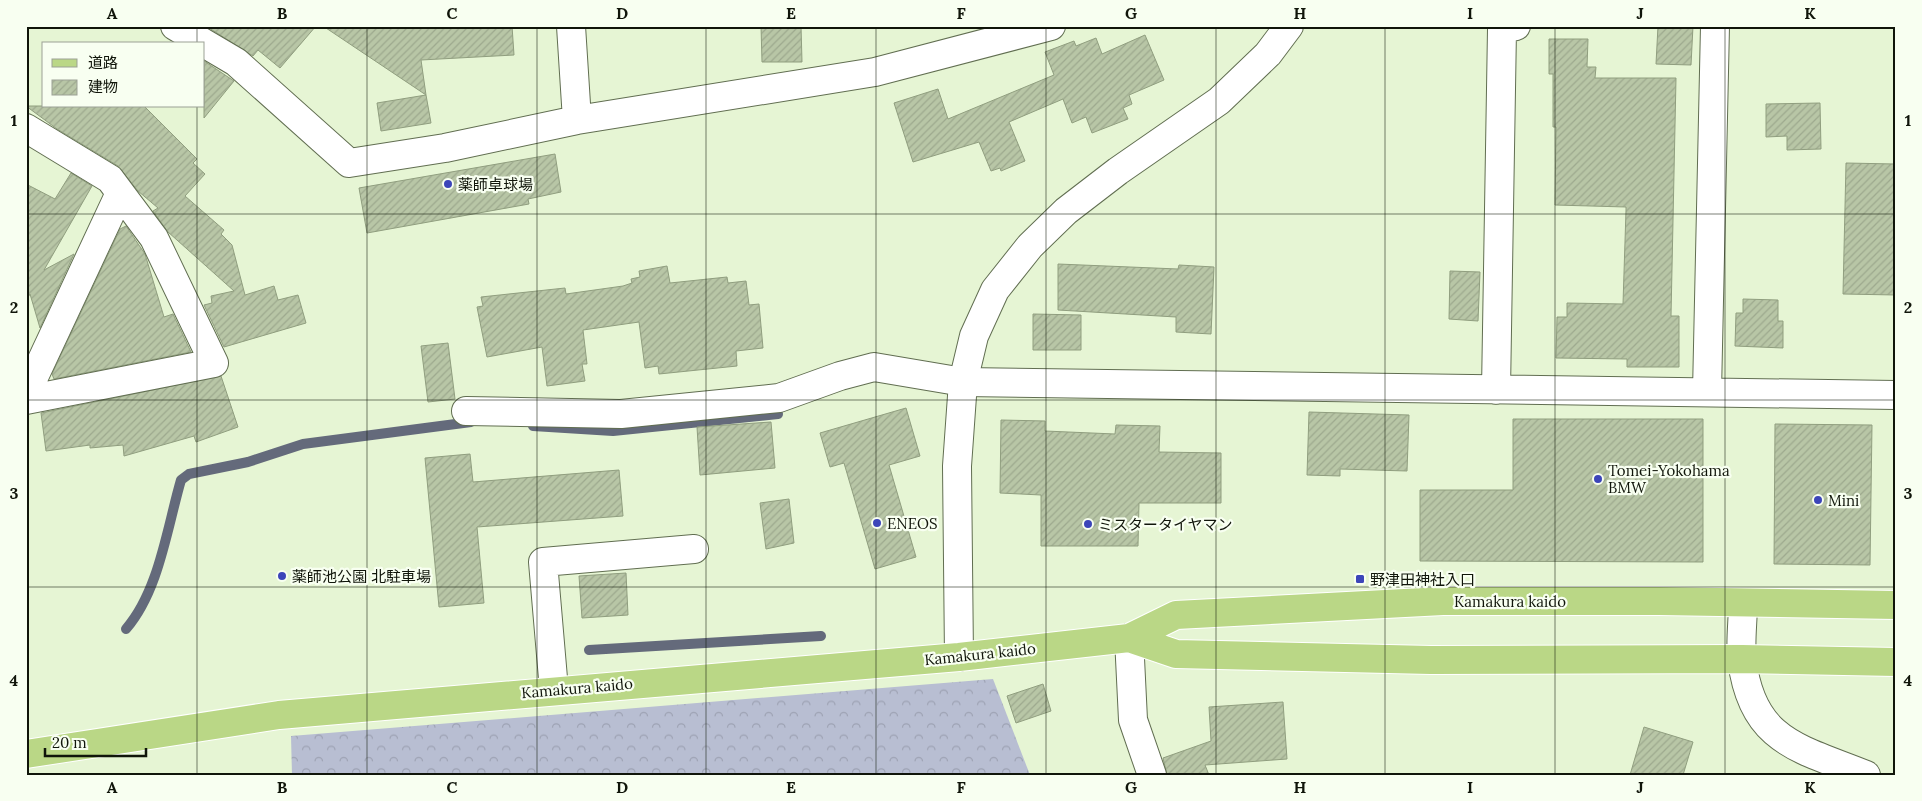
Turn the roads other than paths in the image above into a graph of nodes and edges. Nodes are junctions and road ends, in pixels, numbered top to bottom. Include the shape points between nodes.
1 (176, 26) edge
2 (571, 26) edge
3 (1051, 26) edge
4 (1289, 26) edge
5 (1516, 26) edge
6 (1715, 26) edge
7 (203, 42) edge
8 (205, 43) edge
9 (577, 120) junction
10 (26, 128) edge
11 (120, 193) junction
12 (962, 382) junction
13 (1496, 390) junction
14 (1707, 392) junction
15 (26, 394) edge
16 (1896, 395) edge
17 (26, 400) edge
18 (466, 411) dead end
19 (694, 549) dead end
20 (1743, 602) junction
21 (1896, 605) edge
22 (1129, 638) junction
23 (959, 657) junction
24 (1742, 660) junction
25 (1896, 662) edge
26 (554, 690) junction
27 (26, 754) edge
28 (1152, 775) edge
29 (1866, 775) edge

1 - 7 street
2 - 9 street
3 - 9 street via 875,72
4 - 12 street via 1268,54 1219,100 1066,211 1030,246 995,290 974,336
5 - 13 street via 1502,29
6 - 14 street
8 - 9 street via 236,62 349,163 445,148
10 - 11 street via 110,179
11 - 15 street
11 - 17 street via 154,238 214,363
12 - 13 street
12 - 18 street via 874,368 840,376 779,398 622,414
12 - 23 street via 957,466
13 - 14 street
14 - 16 street
19 - 26 street via 544,562
20 - 21 main road, Kamakura kaido
20 - 22 main road, Kamakura kaido via 1443,601 1176,615
20 - 24 street
22 - 23 main road, Kamakura kaido
22 - 24 main road, Kamakura kaido via 1176,654 1431,660
22 - 28 street via 1133,720
23 - 26 main road, Kamakura kaido
24 - 25 main road, Kamakura kaido
24 - 29 street via 1753,706 1764,723 1780,738
26 - 27 main road, Kamakura kaido via 279,715

